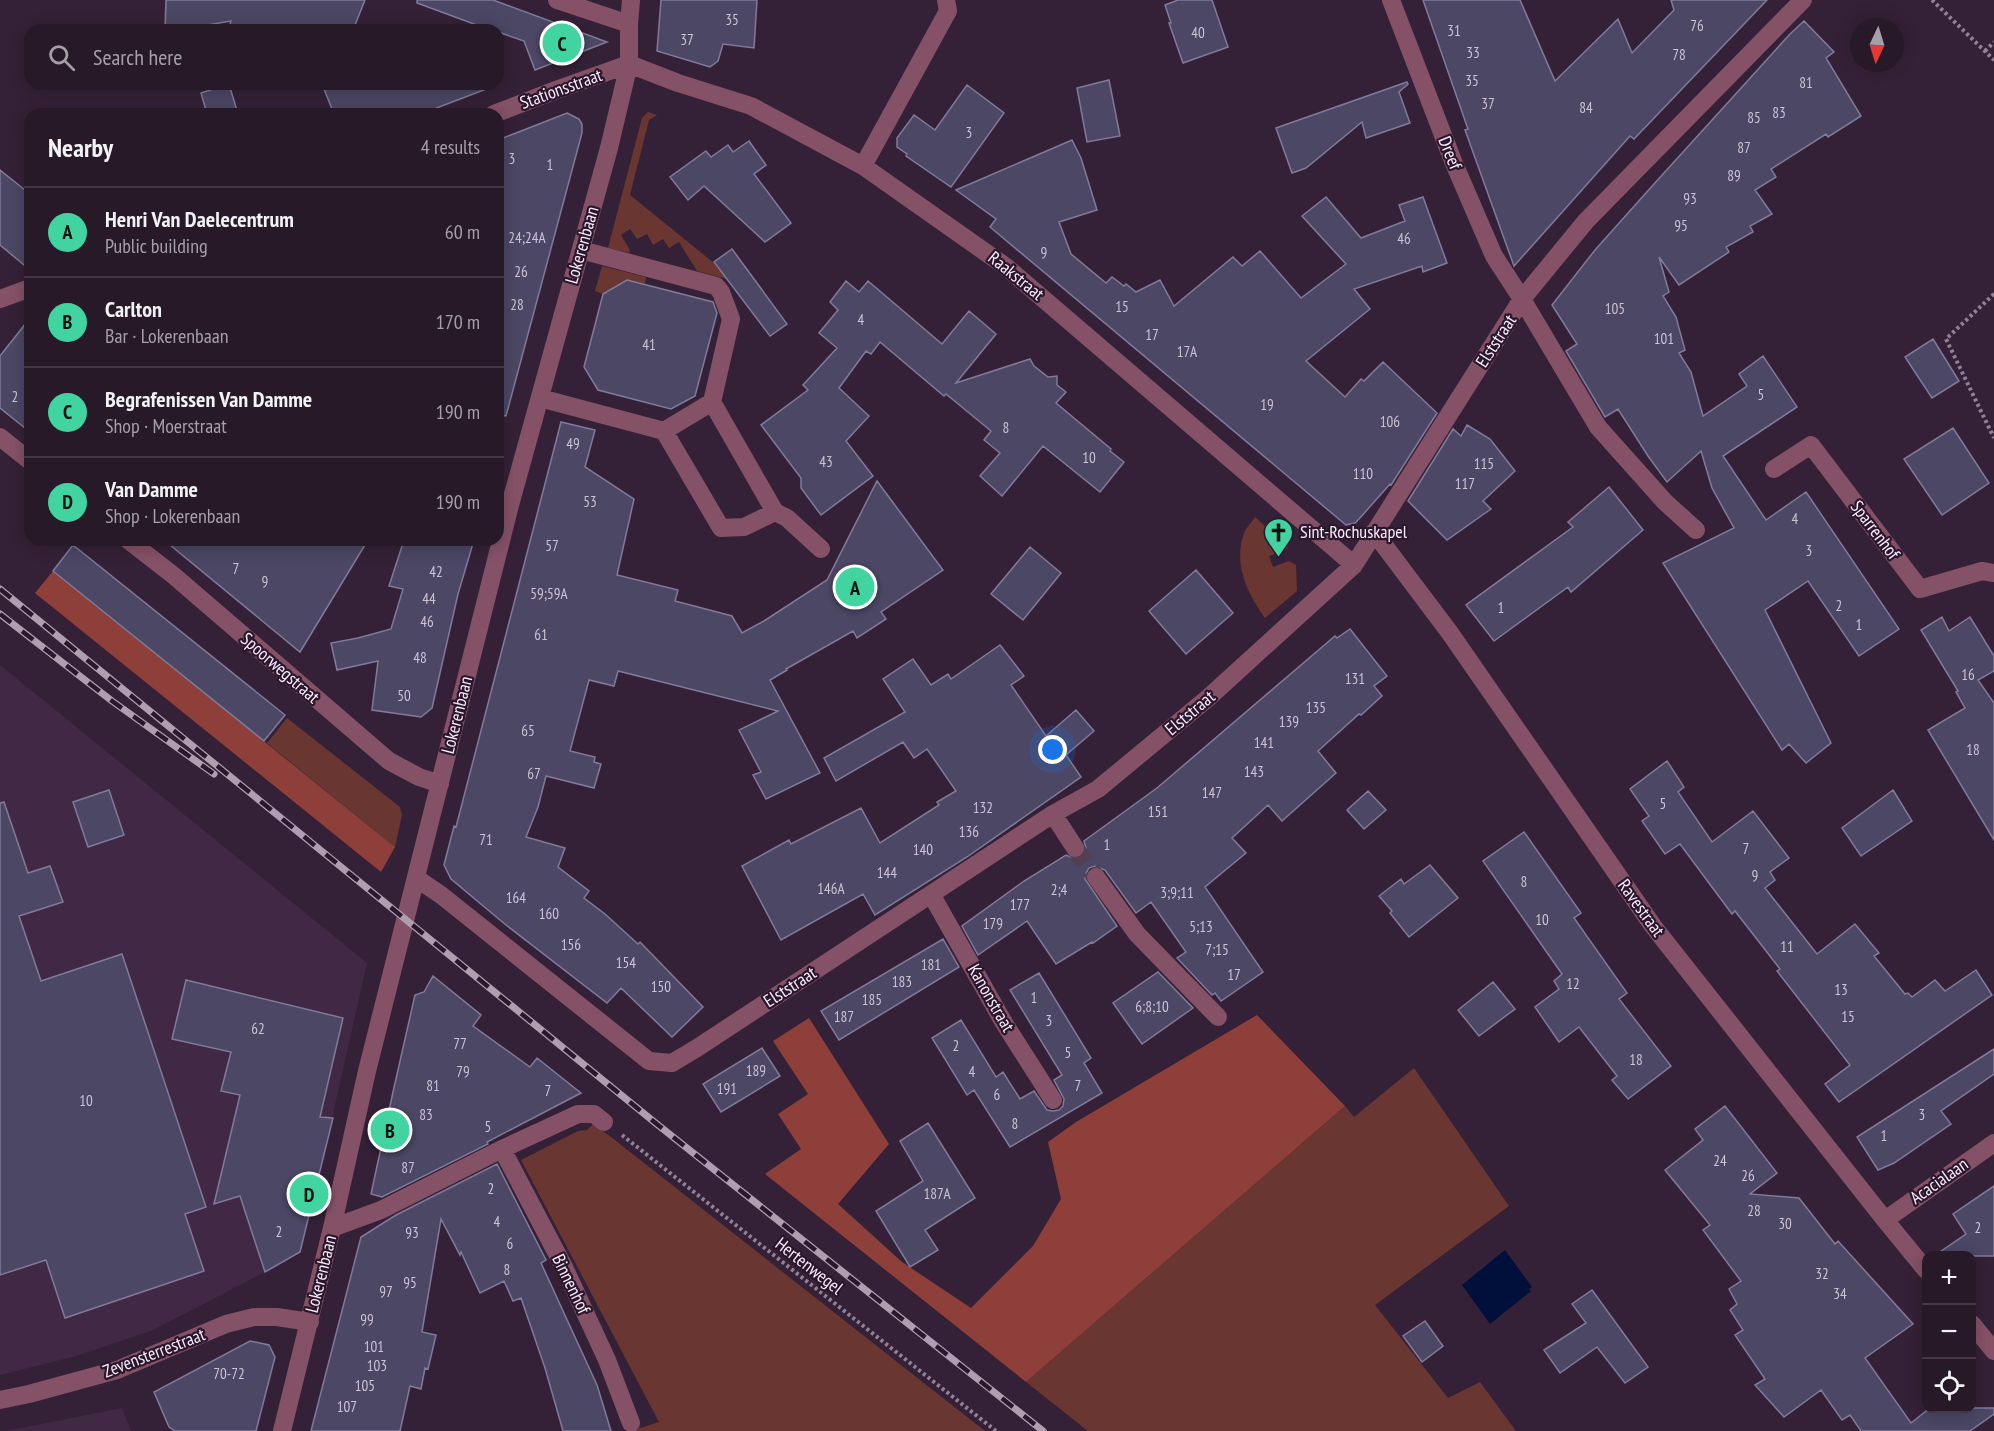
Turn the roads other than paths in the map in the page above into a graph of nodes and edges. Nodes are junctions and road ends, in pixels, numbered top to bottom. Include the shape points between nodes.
1 (557, 0) edge
2 (632, 0) edge
3 (946, 0) edge
4 (1391, 0) edge
5 (1803, 0) edge
6 (629, 24) junction
7 (629, 64) junction
8 (504, 110) edge
9 (863, 166) junction
10 (581, 250) junction
11 (24, 290) edge
12 (0, 299) edge
13 (1522, 299) junction
14 (540, 398) junction
15 (712, 402) junction
16 (664, 431) junction
17 (0, 436) edge
18 (24, 456) edge
19 (1774, 469) dead end
20 (775, 512) junction
21 (504, 529) edge
22 (1695, 530) dead end
23 (1374, 532) junction
24 (136, 546) edge
25 (500, 546) edge
26 (821, 549) dead end
27 (1354, 565) junction
28 (1994, 573) edge
29 (440, 784) junction
30 (1053, 814) junction
31 (1075, 848) tunnel mouth
32 (1096, 877) tunnel mouth
33 (416, 878) junction
34 (931, 894) junction
35 (1218, 1017) dead end
36 (1053, 1100) dead end
37 (604, 1122) road end
38 (1994, 1143) edge
39 (502, 1149) junction
40 (1885, 1220) junction
41 (332, 1228) junction
42 (1922, 1265) edge
43 (310, 1322) junction
44 (1976, 1330) edge
45 (1994, 1351) edge
46 (0, 1400) edge
47 (631, 1423) dead end
48 (282, 1431) edge

1 - 6 street
2 - 6 street, Lokerenbaan
3 - 9 street via 948,11
4 - 13 street, Dreef via 1494,256
5 - 13 street, Elststraat via 1586,221
6 - 7 street, Lokerenbaan
7 - 8 street, Stationsstraat
7 - 9 street, Raakstraat via 751,106
7 - 10 street, Lokerenbaan
9 - 27 street, Raakstraat via 1005,266
10 - 14 street, Lokerenbaan
10 - 15 street via 716,286 731,319
11 - 12 street
13 - 22 street, Dreef via 1598,427
13 - 23 street, Elststraat
14 - 16 street
14 - 21 street, Lokerenbaan
15 - 16 street
15 - 20 street
16 - 20 street via 721,528 744,527
17 - 18 street
19 - 28 street, Sparrenhof via 1811,445 1920,589 1982,572
20 - 26 street
23 - 27 street, Elststraat
23 - 40 street, Ravestraat via 1450,633 1653,926
24 - 29 street, Spoorwegstraat via 389,761
25 - 29 street, Lokerenbaan
27 - 30 street, Elststraat via 1199,706 1098,789
29 - 33 street, Lokerenbaan
30 - 31 street
30 - 34 street, Elststraat
32 - 35 street via 1137,934
33 - 34 street, Elststraat via 648,1061 672,1063
33 - 41 street, Lokerenbaan
34 - 36 street, Kanonstraat
37 - 39 street via 594,1114 578,1114
38 - 40 street, Acacialaan
39 - 41 street via 381,1210
39 - 47 street, Binnenhof via 564,1267
40 - 42 street, Ravestraat
41 - 43 street, Lokerenbaan
43 - 46 street, Zevensterrestraat via 254,1317 226,1324 117,1370
43 - 48 street, Lokerenbaan
44 - 45 street

